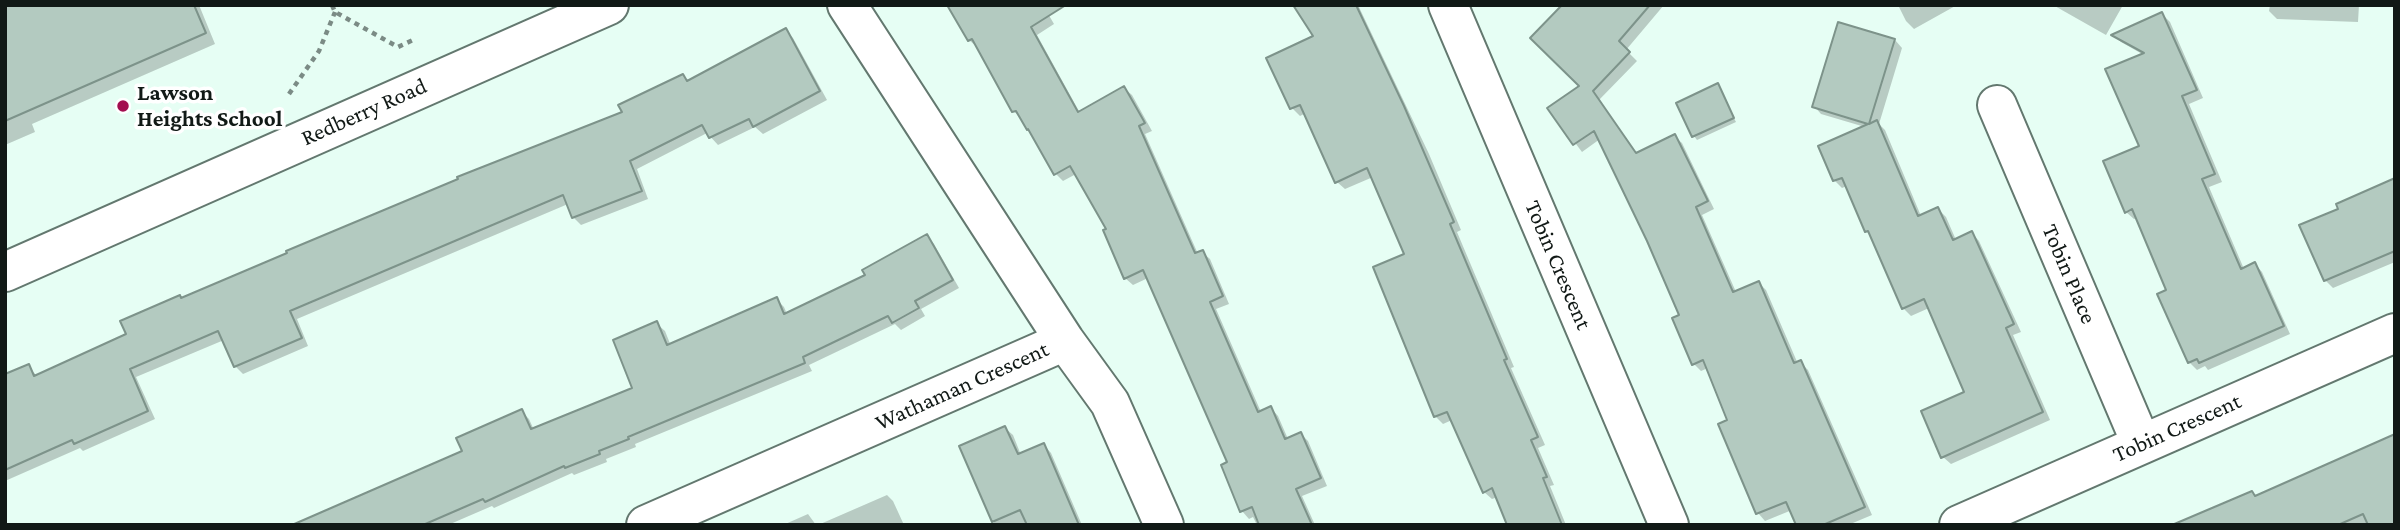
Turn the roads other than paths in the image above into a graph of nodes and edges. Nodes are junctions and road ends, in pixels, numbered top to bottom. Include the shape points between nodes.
1 (608, 5) edge
2 (848, 5) edge
3 (1448, 5) edge
4 (1997, 105) dead end
5 (5, 272) edge
6 (2395, 333) edge
7 (1065, 341) junction
8 (2141, 443) junction
9 (660, 522) edge
10 (1164, 525) edge
11 (1669, 525) edge
12 (1959, 525) edge

1 - 5 street, Redberry Road
2 - 7 street, Wathaman Crescent
3 - 11 street, Tobin Crescent
4 - 8 street, Tobin Place
6 - 8 street, Tobin Crescent
7 - 9 street, Wathaman Crescent
7 - 10 street via 1110,403
8 - 12 street, Tobin Crescent

